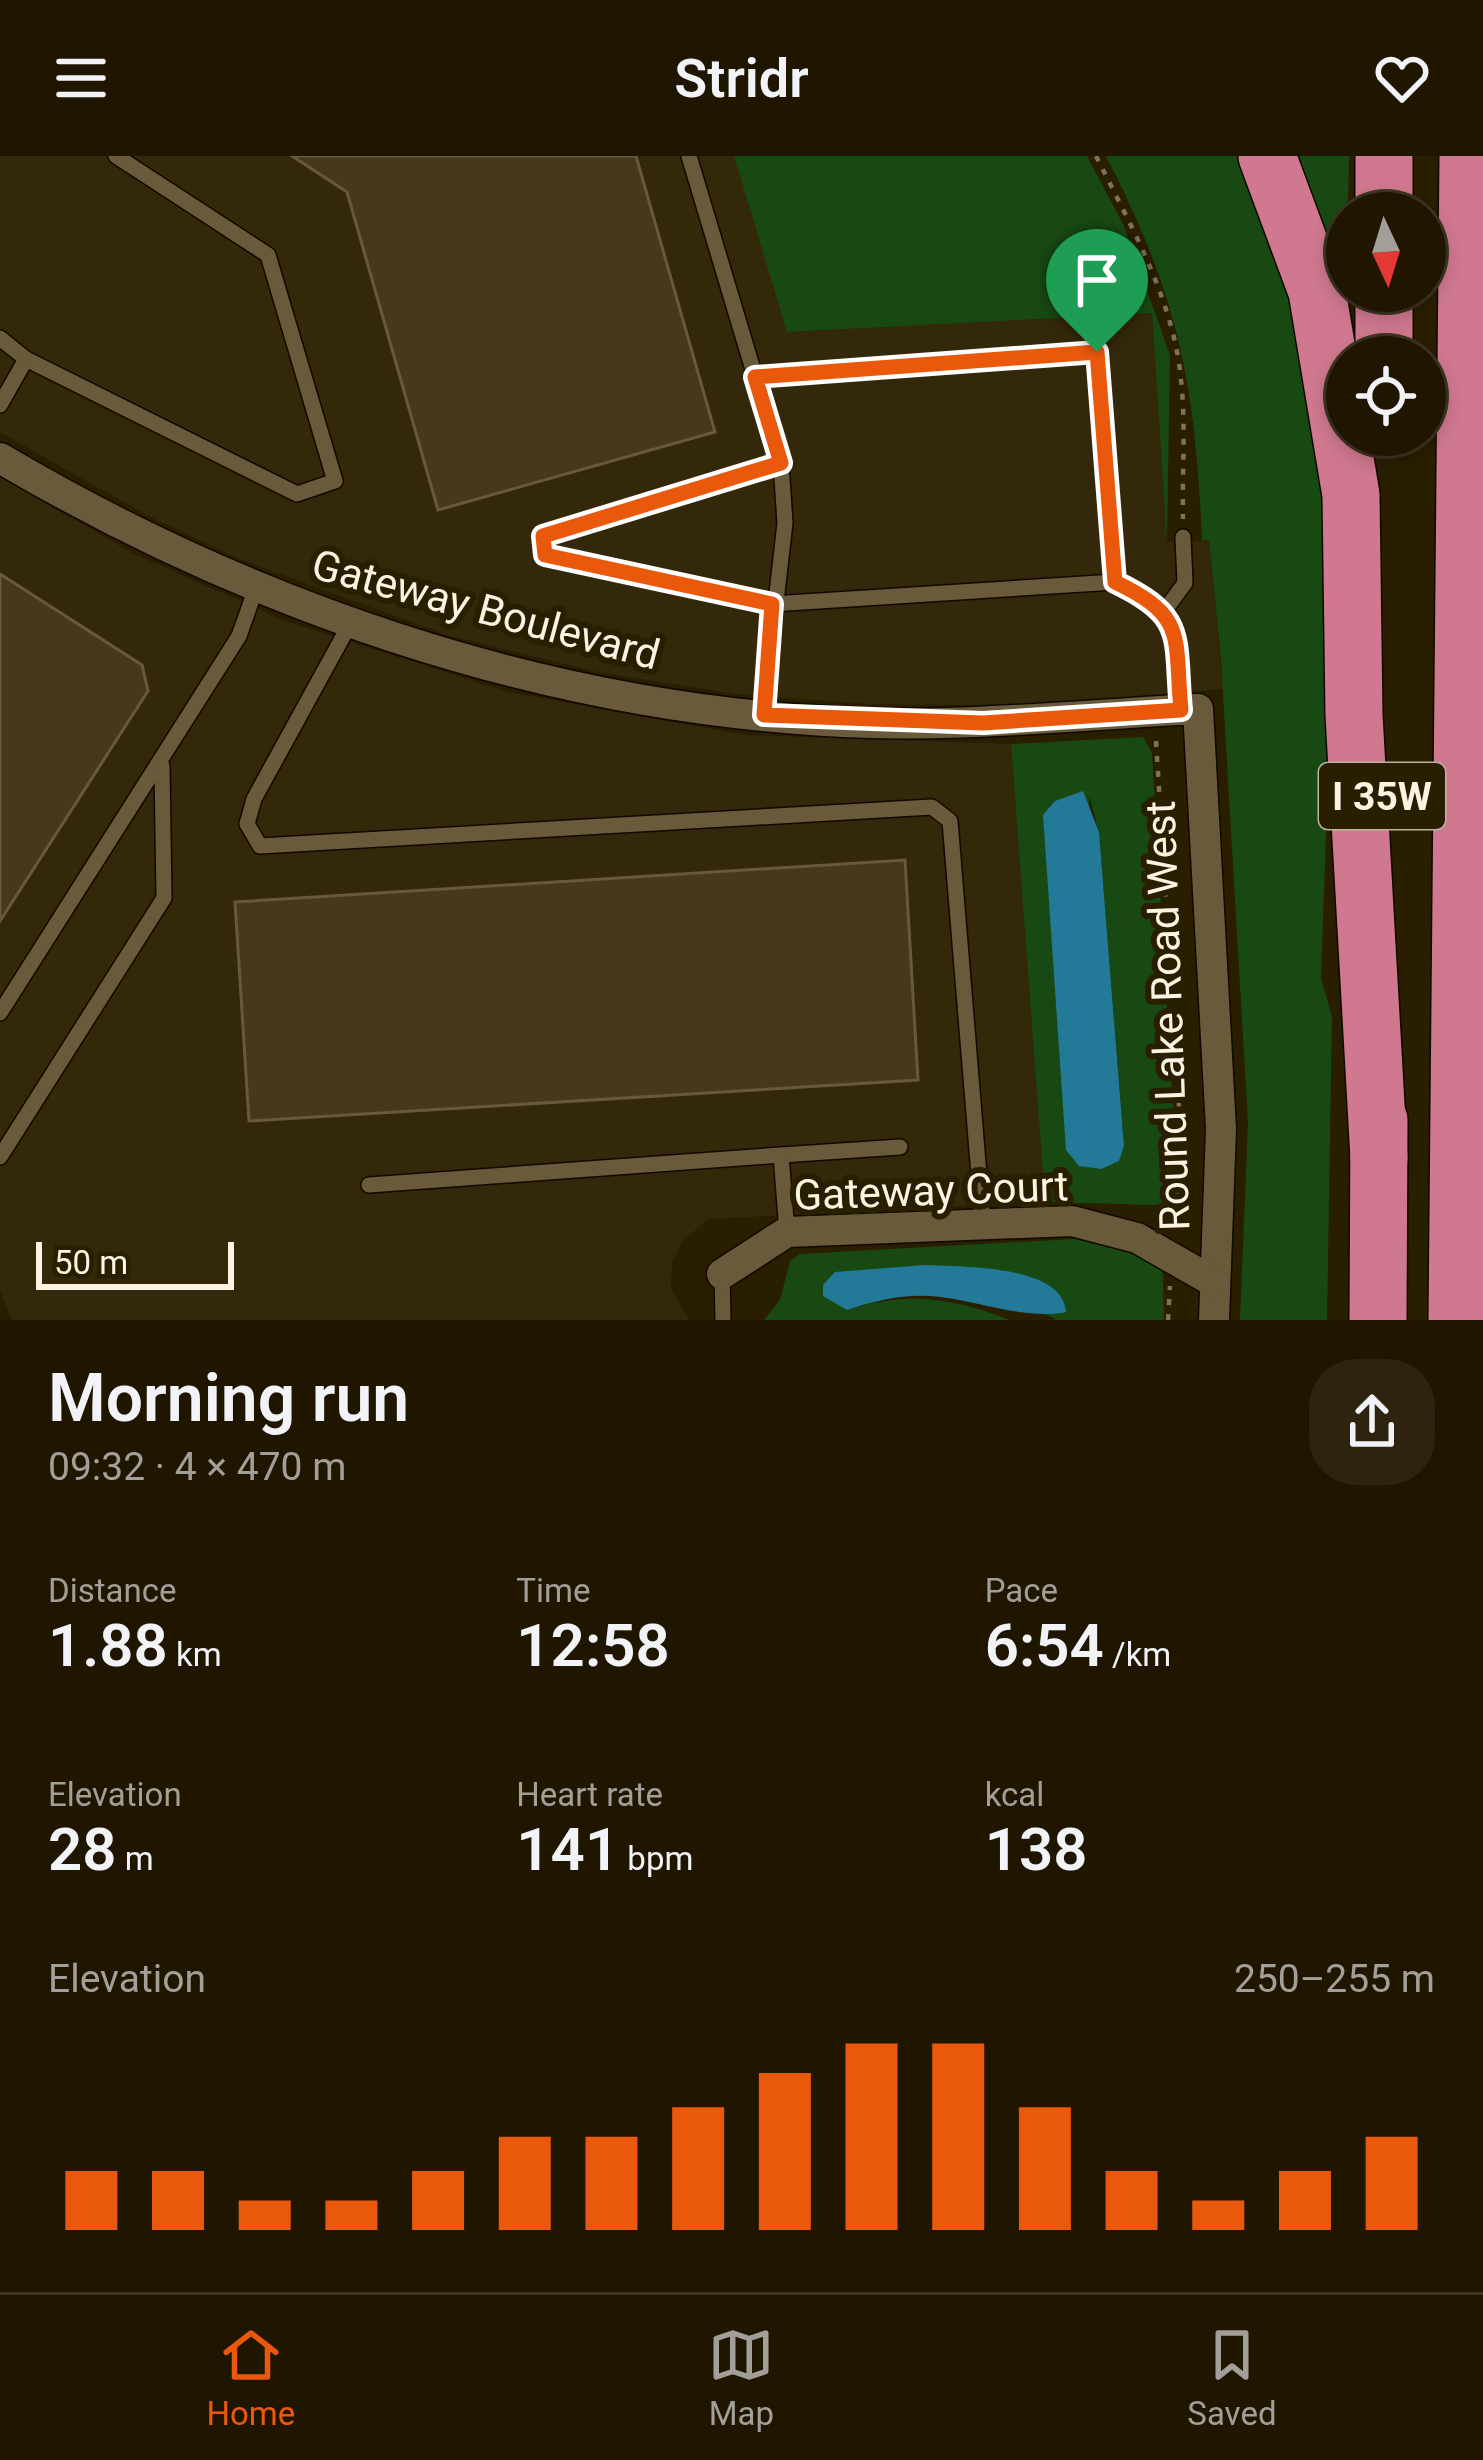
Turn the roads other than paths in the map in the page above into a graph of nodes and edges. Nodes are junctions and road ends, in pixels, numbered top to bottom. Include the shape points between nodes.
1 (116, 156) edge
2 (689, 156) edge
3 (1267, 156) edge
4 (1384, 156) edge
5 (1468, 156) edge
6 (1384, 192) edge
7 (0, 338) edge
8 (26, 359) junction
9 (755, 377) junction
10 (0, 405) edge
11 (1384, 456) edge
12 (0, 458) edge
13 (781, 463) junction
14 (1183, 537) road end
15 (1115, 582) junction
16 (256, 588) junction
17 (772, 604) junction
18 (1483, 604) edge
19 (1165, 610) junction
20 (351, 622) junction
21 (1178, 710) junction
22 (764, 715) junction
23 (162, 763) junction
24 (1457, 955) junction
25 (0, 1013) edge
26 (900, 1147) dead end
27 (781, 1155) junction
28 (0, 1157) edge
29 (1379, 1158) junction
30 (369, 1185) dead end
31 (983, 1224) junction
32 (787, 1232) junction
33 (722, 1274) joint
34 (1214, 1282) junction
35 (723, 1320) edge
36 (1214, 1320) edge
37 (1378, 1320) edge
38 (1457, 1320) edge

1 - 8 lane via 268,255 335,481 297,494
2 - 9 lane
3 - 29 highway via 1317,291 1349,478
4 - 6 highway
5 - 24 highway, I 35W
7 - 8 lane
8 - 10 lane
9 - 13 lane
9 - 15 lane via 1097,352
11 - 29 highway, I 35W
12 - 16 street, Gateway Boulevard via 156,544
13 - 17 lane via 785,523
13 - 17 lane via 543,536 545,555
14 - 19 lane via 1185,583
15 - 17 lane
15 - 19 lane
16 - 20 street, Gateway Boulevard
16 - 23 lane via 239,636
17 - 22 lane
18 - 24 highway
19 - 21 lane
20 - 22 street, Gateway Boulevard via 542,677
20 - 31 lane via 254,799 247,824 260,846 932,807 950,820
21 - 22 street, Gateway Boulevard via 963,723
21 - 34 street, Round Lake Road West via 1221,1129
23 - 25 lane
23 - 28 lane via 164,898
24 - 38 highway, I 35W
26 - 27 lane
27 - 30 lane
27 - 32 lane
29 - 37 highway, I 35W
31 - 32 street, Gateway Court
31 - 34 street, Gateway Court via 1072,1220 1137,1238
32 - 33 street, Gateway Court
33 - 35 lane
34 - 36 street, Round Lake Road West

